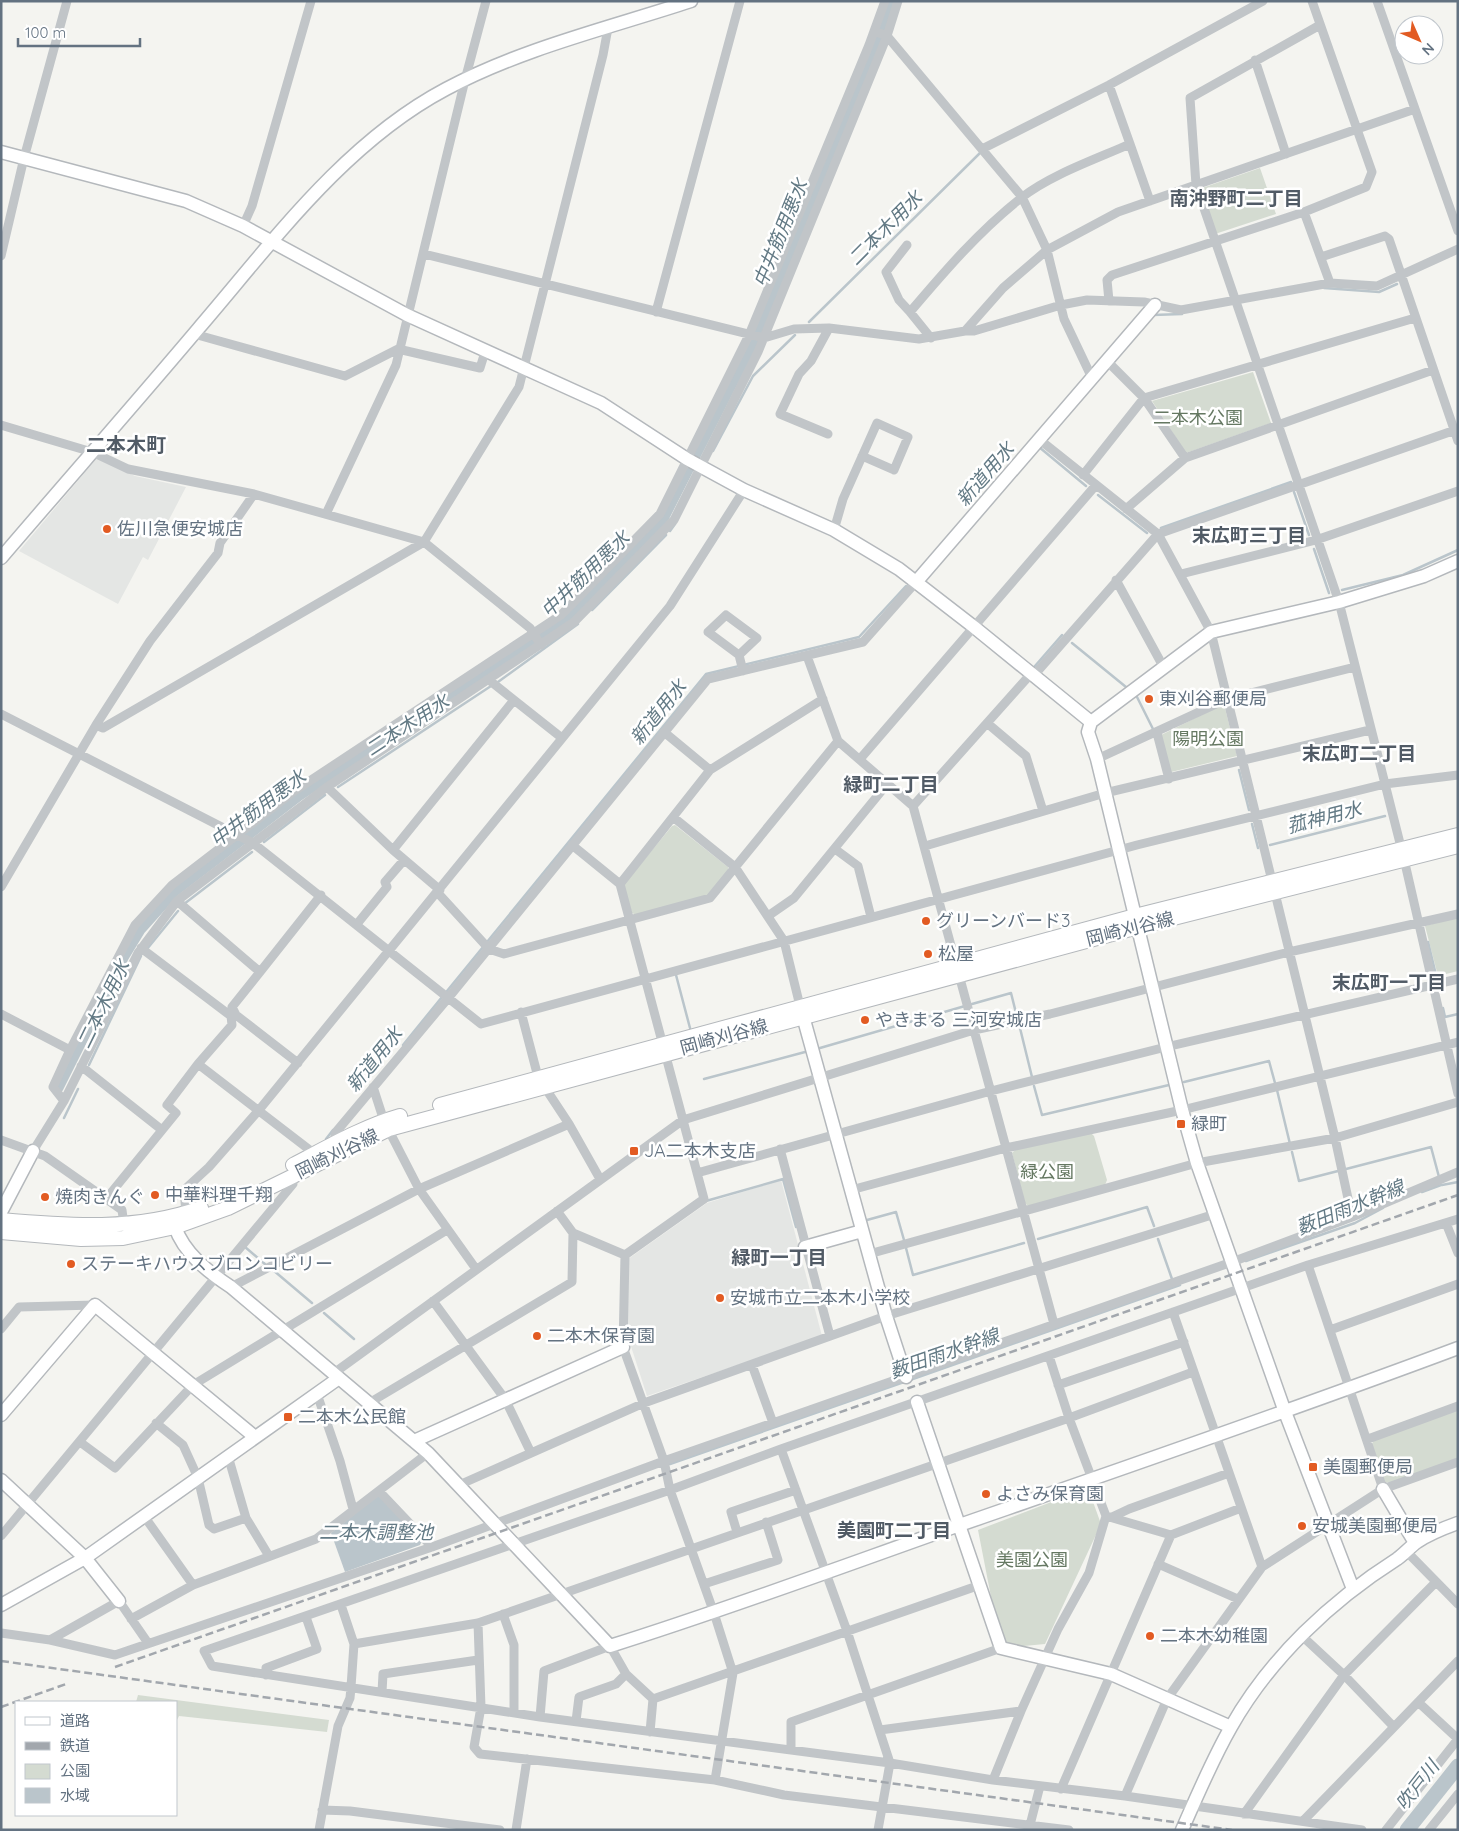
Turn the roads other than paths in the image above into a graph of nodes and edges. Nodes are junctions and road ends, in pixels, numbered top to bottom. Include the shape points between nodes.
1 (67, 1) edge
2 (311, 1) edge
3 (486, 1) edge
4 (691, 1) edge
5 (740, 1) edge
6 (885, 1) edge
7 (898, 1) edge
8 (1263, 1) edge
9 (1312, 1) edge
10 (1377, 1) edge
11 (1320, 25) junction
12 (608, 28) junction
13 (874, 31) junction
14 (887, 36) junction
15 (1255, 60) junction
16 (465, 80) junction
17 (1109, 85) junction
18 (1415, 109) junction
19 (1358, 130) junction
20 (1130, 144) junction
21 (982, 150) junction
22 (1, 152) edge
23 (1286, 154) junction
24 (24, 158) junction
25 (1196, 185) junction
26 (1022, 197) junction
27 (1150, 200) junction
28 (1304, 212) junction
29 (243, 226) junction
30 (1458, 231) edge
31 (1215, 241) junction
32 (272, 242) junction
33 (907, 245) dead end
34 (1458, 249) edge
35 (1047, 250) junction
36 (424, 254) junction
37 (1, 256) edge
38 (1321, 257) junction
39 (1401, 276) junction
40 (1330, 283) junction
41 (546, 284) junction
42 (1235, 300) junction
43 (1109, 301) junction
44 (1061, 305) junction
45 (1155, 305) junction
46 (656, 312) junction
47 (910, 313) junction
48 (407, 315) junction
49 (1415, 318) junction
50 (829, 328) junction
51 (965, 331) junction
52 (194, 334) junction
53 (749, 335) junction
54 (764, 338) junction
55 (931, 338) junction
56 (398, 349) junction
57 (486, 352) junction
58 (1107, 361) junction
59 (1257, 366) junction
60 (524, 370) junction
61 (1433, 370) junction
62 (1092, 378) junction
63 (1144, 398) junction
64 (1, 425) edge
65 (1277, 426) junction
66 (1456, 430) edge
67 (828, 434) dead end
68 (1040, 440) junction
69 (1458, 441) edge
70 (92, 452) junction
71 (862, 456) junction
72 (1185, 458) junction
73 (693, 462) junction
74 (1082, 474) junction
75 (1298, 484) junction
76 (1096, 485) junction
77 (744, 490) junction
78 (1458, 491) edge
79 (254, 494) junction
80 (1126, 509) junction
81 (326, 514) junction
82 (834, 530) junction
83 (1158, 534) junction
84 (1316, 540) junction
85 (424, 542) junction
86 (1, 558) edge
87 (1458, 561) edge
88 (1180, 574) junction
89 (1116, 580) junction
90 (916, 581) junction
91 (1339, 602) junction
92 (974, 627) junction
93 (1211, 632) junction
94 (533, 633) junction
95 (540, 645) junction
96 (807, 656) junction
97 (741, 664) junction
98 (1355, 666) junction
99 (1164, 668) junction
100 (1033, 674) junction
101 (489, 680) junction
102 (823, 699) junction
103 (1227, 699) junction
104 (514, 700) junction
105 (1, 714) edge
106 (1091, 722) junction
107 (987, 723) junction
108 (96, 725) junction
109 (1370, 730) junction
110 (664, 732) junction
111 (1157, 732) junction
112 (562, 738) junction
113 (838, 741) junction
114 (78, 755) junction
115 (860, 760) junction
116 (1097, 760) junction
117 (1242, 761) junction
118 (710, 770) junction
119 (1458, 774) edge
120 (1169, 779) junction
121 (888, 783) junction
122 (1385, 784) junction
123 (326, 788) junction
124 (1105, 793) junction
125 (913, 806) junction
126 (1043, 811) junction
127 (1255, 816) junction
128 (673, 817) junction
129 (237, 834) junction
130 (1458, 836) edge
131 (253, 843) junction
132 (572, 845) junction
133 (925, 846) junction
134 (1458, 846) edge
135 (835, 849) junction
136 (392, 850) junction
137 (1118, 850) junction
138 (1402, 854) junction
139 (404, 860) junction
140 (735, 867) junction
141 (620, 884) junction
142 (1, 887) edge
143 (1273, 888) junction
144 (439, 891) junction
145 (321, 895) junction
146 (940, 898) junction
147 (177, 901) junction
148 (1458, 914) edge
149 (768, 916) junction
150 (871, 917) junction
151 (629, 921) junction
152 (1136, 922) junction
153 (357, 924) junction
154 (1417, 924) junction
155 (784, 941) junction
156 (124, 945) junction
157 (488, 949) junction
158 (389, 950) junction
159 (139, 951) junction
160 (1289, 952) junction
161 (959, 969) junction
162 (260, 972) junction
163 (644, 979) junction
164 (1458, 979) edge
165 (1433, 985) junction
166 (1153, 988) junction
167 (449, 997) junction
168 (801, 1011) junction
169 (521, 1012) junction
170 (1, 1014) edge
171 (1304, 1014) junction
172 (233, 1015) junction
173 (974, 1030) junction
174 (1458, 1042) edge
175 (1447, 1045) junction
176 (1166, 1047) junction
177 (664, 1049) junction
178 (70, 1050) junction
179 (298, 1063) junction
180 (198, 1064) junction
181 (81, 1066) junction
182 (1319, 1075) junction
183 (821, 1078) junction
184 (541, 1082) junction
185 (373, 1088) junction
186 (990, 1091) junction
187 (1458, 1094) edge
188 (64, 1100) junction
189 (1458, 1102) edge
190 (259, 1110) junction
191 (1182, 1110) junction
192 (683, 1120) junction
193 (569, 1124) junction
194 (387, 1125) junction
195 (162, 1130) junction
196 (835, 1134) junction
197 (1335, 1138) junction
198 (1, 1140) edge
199 (333, 1144) junction
200 (1006, 1148) junction
201 (780, 1149) junction
202 (33, 1151) junction
203 (315, 1154) junction
204 (1197, 1163) junction
205 (1458, 1172) edge
206 (697, 1173) junction
207 (291, 1176) junction
208 (600, 1180) junction
209 (419, 1189) junction
210 (851, 1190) junction
211 (106, 1199) junction
212 (557, 1211) junction
213 (1023, 1211) junction
214 (1, 1212) edge
215 (186, 1213) junction
216 (1215, 1214) junction
217 (1352, 1217) junction
218 (1458, 1219) edge
219 (1, 1220) edge
220 (1446, 1223) junction
221 (124, 1225) junction
222 (175, 1227) junction
223 (447, 1230) junction
224 (862, 1231) junction
225 (1, 1232) edge
226 (573, 1233) junction
227 (805, 1247) junction
228 (1458, 1253) edge
229 (869, 1254) junction
230 (625, 1255) junction
231 (1232, 1262) junction
232 (1308, 1265) junction
233 (1039, 1269) junction
234 (476, 1270) junction
235 (216, 1278) junction
236 (1458, 1284) edge
237 (1242, 1287) junction
238 (231, 1288) junction
239 (433, 1300) junction
240 (95, 1305) junction
241 (1173, 1312) junction
242 (886, 1316) junction
243 (1054, 1324) junction
244 (1, 1329) edge
245 (1330, 1330) junction
246 (282, 1331) junction
247 (830, 1336) junction
248 (1184, 1342) junction
249 (466, 1346) junction
250 (623, 1347) junction
251 (1458, 1348) edge
252 (154, 1353) junction
253 (1049, 1356) junction
254 (752, 1365) junction
255 (1193, 1372) junction
256 (337, 1376) junction
257 (906, 1377) junction
258 (193, 1385) junction
259 (1058, 1386) junction
260 (1350, 1388) junction
261 (317, 1394) junction
262 (505, 1399) junction
263 (644, 1402) junction
264 (917, 1402) junction
265 (369, 1403) junction
266 (1458, 1406) edge
267 (1285, 1412) junction
268 (1, 1415) edge
269 (1068, 1418) junction
270 (773, 1423) junction
271 (156, 1424) junction
272 (255, 1437) junction
273 (1216, 1437) junction
274 (1368, 1440) junction
275 (414, 1441) junction
276 (80, 1442) junction
277 (781, 1449) junction
278 (428, 1453) junction
279 (531, 1453) junction
280 (228, 1456) junction
281 (664, 1461) junction
282 (938, 1462) junction
283 (1458, 1462) edge
284 (1229, 1473) junction
285 (198, 1478) junction
286 (1092, 1479) junction
287 (1, 1480) edge
288 (459, 1485) junction
289 (1384, 1489) junction
290 (670, 1490) junction
291 (796, 1490) junction
292 (378, 1491) junction
293 (28, 1505) junction
294 (1241, 1508) junction
295 (803, 1509) junction
296 (353, 1510) junction
297 (144, 1516) junction
298 (1109, 1516) junction
299 (246, 1518) junction
300 (766, 1522) junction
301 (494, 1523) junction
302 (1329, 1523) junction
303 (1458, 1523) edge
304 (959, 1526) junction
305 (737, 1532) junction
306 (1171, 1535) junction
307 (1, 1536) edge
308 (512, 1544) junction
309 (432, 1546) junction
310 (690, 1548) junction
311 (1411, 1548) junction
312 (269, 1556) junction
313 (85, 1558) junction
314 (1158, 1564) junction
315 (1262, 1567) junction
316 (826, 1572) junction
317 (1435, 1583) junction
318 (704, 1584) junction
319 (193, 1585) junction
320 (980, 1585) junction
321 (1353, 1589) junction
322 (560, 1594) junction
323 (1238, 1599) junction
324 (119, 1601) junction
325 (1457, 1602) edge
326 (1, 1605) edge
327 (341, 1605) junction
328 (714, 1613) junction
329 (503, 1614) junction
330 (306, 1617) junction
331 (131, 1619) junction
332 (478, 1623) junction
333 (847, 1631) junction
334 (1, 1633) edge
335 (1302, 1636) junction
336 (50, 1640) junction
337 (148, 1643) junction
338 (354, 1644) junction
339 (610, 1646) junction
340 (1001, 1648) junction
341 (1046, 1657) junction
342 (478, 1660) junction
343 (1458, 1661) edge
344 (733, 1673) junction
345 (266, 1674) junction
346 (626, 1674) junction
347 (1112, 1674) junction
348 (1344, 1675) junction
349 (351, 1687) junction
350 (382, 1692) junction
351 (868, 1694) junction
352 (1167, 1699) junction
353 (653, 1700) junction
354 (1418, 1702) junction
355 (480, 1707) junction
356 (1021, 1711) junction
357 (514, 1712) junction
358 (540, 1716) junction
359 (576, 1721) junction
360 (1393, 1726) junction
361 (1231, 1727) junction
362 (880, 1730) junction
363 (650, 1732) junction
364 (1458, 1739) edge
365 (723, 1741) junction
366 (791, 1750) junction
367 (527, 1759) junction
368 (890, 1763) junction
369 (715, 1780) junction
370 (993, 1780) junction
371 (1040, 1786) junction
372 (1061, 1788) junction
373 (1458, 1794) edge
374 (1125, 1796) junction
375 (1193, 1806) junction
376 (882, 1808) junction
377 (322, 1810) junction
378 (1244, 1814) junction
379 (1285, 1819) junction
380 (1303, 1821) junction
381 (1030, 1825) junction
382 (319, 1830) edge
383 (500, 1830) edge
384 (516, 1830) edge
385 (878, 1830) edge
386 (1069, 1830) edge
387 (1182, 1830) edge
388 (1283, 1830) edge
389 (1362, 1830) edge
390 (1386, 1830) edge
391 (1429, 1830) edge

1 - 24 street
2 - 29 street via 252,206
3 - 16 street
4 - 12 street
5 - 46 street
6 - 13 street
7 - 14 street
8 - 17 street
9 - 11 street
10 - 18 street
11 - 15 street
11 - 19 street
12 - 16 street via 527,52
12 - 41 street
13 - 14 street
13 - 53 street
14 - 21 street
14 - 54 street
15 - 23 street
15 - 25 street via 1190,98
16 - 32 street via 415,107 373,138
16 - 36 street
17 - 20 street
17 - 21 street
18 - 19 street
18 - 30 street
19 - 23 street
19 - 28 street via 1372,172 1366,187
20 - 26 street via 1071,169
20 - 27 street
21 - 26 street
22 - 24 street
23 - 25 street
24 - 29 street via 171,195
24 - 37 street
25 - 27 street
25 - 31 street
26 - 35 street
26 - 47 street via 957,256
27 - 35 street via 1118,212
28 - 31 street
28 - 38 street
29 - 32 street
31 - 42 street
31 - 43 street via 1112,275 1107,280
32 - 48 street
32 - 52 street
33 - 47 street via 886,272 898,300
34 - 39 street
35 - 44 street
35 - 51 street via 1003,288
36 - 41 street
36 - 48 street
38 - 39 street via 1385,236 1389,239
38 - 40 street
39 - 40 street via 1377,286
39 - 49 street
40 - 42 street
41 - 46 street
41 - 60 street
42 - 45 street via 1181,310
42 - 59 street
43 - 44 street via 1087,300
43 - 45 street
44 - 51 street
44 - 62 street via 1064,319
45 - 58 street
46 - 53 street
47 - 55 street
48 - 56 street
48 - 57 street
49 - 59 street
49 - 61 street
50 - 54 street via 794,329
50 - 55 street
50 - 67 street via 811,361 799,374 780,414
51 - 55 street
52 - 56 street via 345,376
52 - 70 street
53 - 54 street
53 - 73 street
54 - 73 street
56 - 57 street via 480,368
56 - 81 street via 396,365
57 - 60 street
58 - 62 street
58 - 63 street
59 - 63 street
59 - 65 street
60 - 73 street via 601,403
60 - 85 street via 519,387
61 - 65 street
61 - 66 street
62 - 68 street
63 - 72 street
63 - 74 street
64 - 70 street
65 - 72 street
65 - 75 street
66 - 69 street
66 - 75 street
68 - 74 street
68 - 90 street
70 - 79 street via 128,469
70 - 86 street
71 - 71 street via 877,423 908,437 894,470
71 - 82 street via 843,499
72 - 80 street
73 - 77 street
73 - 94 street via 660,514 561,615
73 - 95 street via 674,520 667,529 574,622
74 - 76 street
75 - 83 street
75 - 84 street
76 - 80 street
76 - 92 street
77 - 82 street
77 - 112 street via 670,606
78 - 84 street
79 - 81 street
79 - 108 street via 220,543 218,553 150,641
80 - 83 street
81 - 85 street
82 - 90 street
83 - 88 street
83 - 89 street
84 - 88 street
84 - 91 street
85 - 94 street
85 - 108 street via 103,728
87 - 91 street via 1424,576
88 - 93 street
89 - 99 street
89 - 100 street
90 - 92 street
90 - 96 street via 863,642
91 - 93 street
91 - 98 street
92 - 100 street
92 - 115 street
93 - 99 street
93 - 103 street
94 - 95 street
94 - 129 street via 293,792
95 - 101 street
96 - 97 street
96 - 102 street
97 - 97 street via 757,638 726,615 708,632
97 - 110 street via 708,679
98 - 103 street
98 - 109 street
99 - 106 street
100 - 106 street
100 - 107 street
101 - 104 street
101 - 123 street
102 - 113 street
102 - 118 street
103 - 111 street
103 - 117 street
104 - 112 street
104 - 136 street
105 - 114 street
106 - 116 street via 1088,732
107 - 125 street
107 - 126 street via 1026,756
108 - 114 street
109 - 117 street
109 - 122 street
110 - 118 street
110 - 132 street
111 - 116 street
111 - 120 street
112 - 144 street
113 - 115 street
113 - 140 street
114 - 129 street
114 - 142 street
115 - 121 street
116 - 124 street
117 - 120 street
117 - 127 street
118 - 128 street
119 - 122 street
120 - 124 street
121 - 125 street
121 - 135 street
122 - 127 street
122 - 138 street
123 - 131 street
123 - 136 street
124 - 126 street
124 - 137 street
125 - 133 street
126 - 133 street
127 - 137 street
127 - 143 street
128 - 140 street
128 - 141 street
129 - 131 street
129 - 156 street via 172,885 135,925
130 - 138 main road, 岡崎刈谷線
131 - 145 street
131 - 147 street
132 - 141 street
132 - 157 street
133 - 146 street
134 - 138 main road, 岡崎刈谷線
135 - 149 street via 794,898
135 - 150 street via 858,866
136 - 139 street
137 - 146 street
137 - 152 street
138 - 143 main road, 岡崎刈谷線
138 - 154 street
139 - 144 street
139 - 153 street
140 - 149 street
140 - 151 street via 710,898
141 - 151 street
143 - 152 main road, 岡崎刈谷線
143 - 160 street
144 - 157 street
144 - 158 street
145 - 153 street
145 - 162 street
146 - 150 street
146 - 161 street
147 - 159 street
147 - 162 street
148 - 154 street
149 - 155 street
150 - 155 street
151 - 157 street via 504,954
151 - 163 street
152 - 161 main road, 岡崎刈谷線
152 - 166 street
153 - 158 street
154 - 160 street
154 - 165 street
155 - 163 street
155 - 168 street
156 - 159 street
156 - 178 street
157 - 167 street
158 - 167 street
158 - 179 street
159 - 172 street
159 - 181 street
160 - 166 street
160 - 171 street
161 - 168 main road, 岡崎刈谷線
161 - 173 street
162 - 172 street via 232,1008
163 - 169 street
163 - 177 street
164 - 165 street
165 - 171 street
165 - 175 street
166 - 173 street
166 - 176 street
167 - 169 street via 481,1024
167 - 185 street
168 - 177 main road, 岡崎刈谷線
168 - 183 street
169 - 184 street
170 - 178 street
171 - 176 street
171 - 182 street
172 - 179 street
172 - 180 street via 232,1024
173 - 183 street
173 - 186 street
174 - 175 street
175 - 182 street
175 - 187 street
176 - 186 street
176 - 191 street
177 - 184 main road, 岡崎刈谷線
177 - 192 street
178 - 188 street via 53,1088
179 - 190 street
180 - 190 street
180 - 195 street via 167,1105 176,1113
181 - 188 street
181 - 195 street
182 - 191 street
182 - 197 street
183 - 192 street
183 - 196 street
184 - 193 street
184 - 194 main road, 岡崎刈谷線
185 - 194 street
185 - 199 street via 336,1132
186 - 196 street
186 - 200 street
188 - 202 street
189 - 197 street
190 - 203 street
190 - 215 street via 209,1167 184,1190
191 - 200 street
191 - 204 street
192 - 206 street
192 - 208 street
193 - 208 street
193 - 209 street
194 - 199 main road, 岡崎刈谷線
194 - 207 main road, 岡崎刈谷線
194 - 209 street
195 - 211 street
196 - 201 street
196 - 210 street
197 - 204 street
197 - 217 street
198 - 202 street
199 - 203 main road, 岡崎刈谷線
200 - 210 street
200 - 213 street
201 - 206 street
201 - 227 street
202 - 211 street
202 - 214 street
203 - 215 main road, 岡崎刈谷線 via 234,1196
204 - 213 street
204 - 216 street
205 - 217 street
206 - 230 street via 704,1199
207 - 222 main road, 岡崎刈谷線 via 228,1208
207 - 235 street via 293,1184
208 - 212 street
209 - 223 street
209 - 238 street
210 - 224 street
211 - 221 street via 122,1210
212 - 226 street
212 - 234 street
213 - 229 street
213 - 233 street
215 - 221 main road, 岡崎刈谷線
216 - 231 street
216 - 233 street
217 - 231 street
218 - 220 street
219 - 221 main road, 岡崎刈谷線 via 74,1226
220 - 228 street
220 - 232 street
222 - 225 main road, 岡崎刈谷線 via 123,1238 81,1239
222 - 235 street via 180,1243
223 - 234 street
223 - 246 street
224 - 227 street
224 - 229 street
226 - 230 street
226 - 249 street via 572,1282
227 - 247 street
229 - 242 street
230 - 250 street
231 - 237 street
231 - 243 street
232 - 237 street
232 - 245 street
233 - 242 street
233 - 243 street
234 - 239 street
235 - 238 street
235 - 252 street
236 - 245 street
237 - 241 street
237 - 267 street
238 - 246 street
239 - 249 street
239 - 256 street
240 - 244 street via 19,1307
240 - 252 street
240 - 268 street
241 - 248 street
241 - 253 street
242 - 247 street
242 - 257 street
243 - 257 street
245 - 260 street
246 - 256 street
246 - 258 street
247 - 254 street
248 - 255 street
248 - 259 street
249 - 262 street
249 - 265 street
250 - 262 street
250 - 263 street
251 - 260 street
252 - 258 street
252 - 276 street
253 - 259 street
253 - 264 street
254 - 263 street
254 - 270 street
255 - 269 street
255 - 273 street
256 - 261 street
256 - 265 street
257 - 270 street
258 - 271 street
258 - 272 street
259 - 269 street
260 - 267 street
260 - 274 street
261 - 272 street
261 - 296 street
262 - 275 street
262 - 279 street
263 - 279 street
263 - 281 street
264 - 277 street
264 - 282 street
265 - 275 street
266 - 274 street
267 - 273 street
267 - 302 street
269 - 282 street
269 - 286 street
270 - 281 street
271 - 276 street via 115,1468
271 - 285 street via 183,1445
272 - 280 street
273 - 284 street
273 - 286 street
274 - 289 street
275 - 278 street
276 - 293 street
277 - 290 street
277 - 291 street
278 - 288 street
278 - 292 street
279 - 288 street
280 - 285 street
280 - 299 street
281 - 290 street
281 - 301 street
282 - 295 street
282 - 304 street
283 - 289 street
284 - 294 street
284 - 298 street
285 - 297 street
285 - 299 street via 209,1525 214,1529
286 - 298 street
286 - 304 street
287 - 293 street
288 - 301 street
289 - 302 street
289 - 311 street
290 - 308 street
290 - 310 street
291 - 295 street
291 - 305 street via 731,1512
292 - 296 street
292 - 309 street
293 - 307 street
293 - 313 street
294 - 306 street
294 - 315 street
295 - 300 street
295 - 316 street
296 - 312 street via 316,1539
297 - 313 street
297 - 319 street
298 - 306 street
298 - 341 street via 1089,1573
299 - 312 street
300 - 305 street
300 - 318 street via 778,1560
301 - 308 street
301 - 309 street
302 - 315 street
302 - 321 street
303 - 311 street
304 - 316 street
304 - 320 street
305 - 310 street
306 - 314 street
308 - 322 street
308 - 327 street
309 - 337 street
310 - 318 street
310 - 322 street
311 - 317 street
311 - 321 street
312 - 319 street
313 - 324 street
313 - 326 street
314 - 323 street
314 - 347 street
315 - 323 street
316 - 328 street
316 - 333 street
317 - 325 street
317 - 348 street
318 - 328 street
319 - 331 street
320 - 333 street
320 - 340 street
321 - 335 street
322 - 329 street
322 - 339 street
323 - 352 street
324 - 331 street
324 - 336 street
327 - 330 street
327 - 338 street
328 - 339 street
328 - 344 street
329 - 332 street
329 - 357 street via 514,1645
330 - 345 street via 316,1649 266,1668
330 - 345 street via 204,1651 212,1666
331 - 337 street
332 - 338 street
332 - 342 street
333 - 344 street
333 - 351 street
334 - 336 street
335 - 348 street
335 - 361 street via 1272,1669
336 - 337 street via 115,1655
338 - 349 street
339 - 346 street
339 - 358 street via 544,1671
340 - 341 street
340 - 351 street
341 - 347 street
341 - 356 street
342 - 350 street via 383,1674
342 - 355 street
343 - 354 street
344 - 353 street
344 - 365 street
345 - 349 street
346 - 353 street
346 - 359 street via 616,1684 579,1697
347 - 352 street
347 - 372 street
348 - 360 street
348 - 378 street
349 - 350 street
349 - 377 street via 350,1698 338,1726
350 - 355 street
351 - 362 street
351 - 366 street via 791,1722
352 - 361 street
352 - 374 street
353 - 363 street
354 - 360 street
354 - 364 street
355 - 357 street
355 - 367 street via 475,1750 480,1754
356 - 362 street
356 - 370 street
357 - 358 street
358 - 359 street
359 - 363 street
360 - 380 street
361 - 375 street
362 - 368 street
363 - 365 street
364 - 390 street
365 - 366 street
365 - 369 street
366 - 368 street
367 - 369 street
367 - 384 street
368 - 370 street
368 - 376 street
369 - 376 street via 784,1795
370 - 371 street
371 - 372 street
371 - 381 street
372 - 374 street
373 - 391 street
374 - 375 street
375 - 378 street
375 - 387 street
376 - 381 street
376 - 385 street
377 - 382 street
377 - 383 street
378 - 379 street
379 - 380 street
379 - 388 street
380 - 389 street
381 - 386 street

